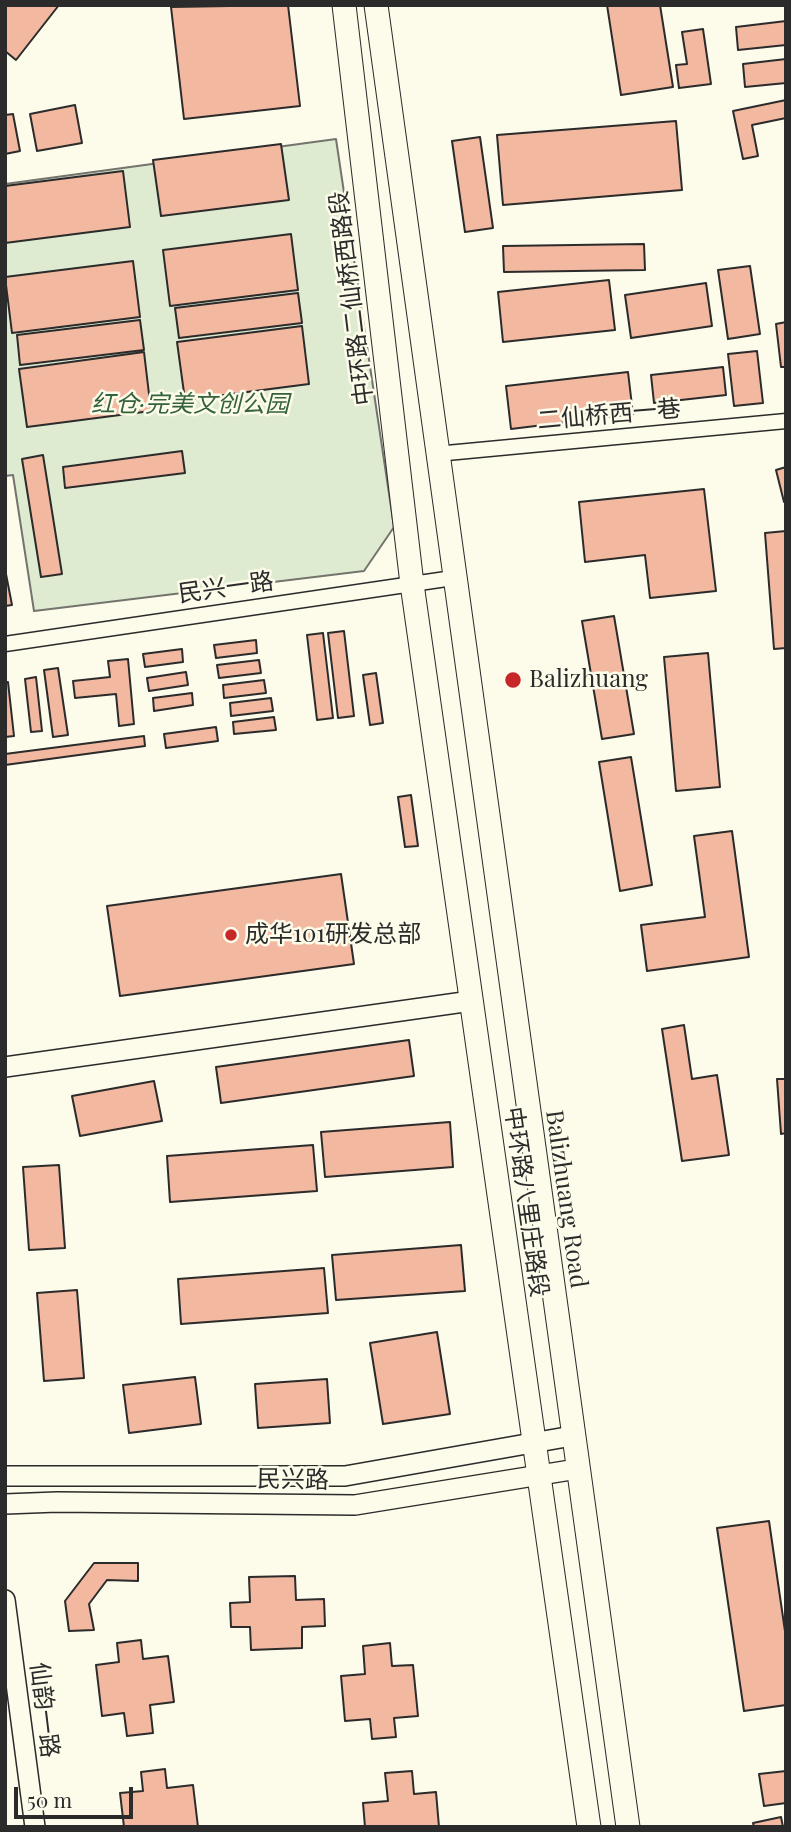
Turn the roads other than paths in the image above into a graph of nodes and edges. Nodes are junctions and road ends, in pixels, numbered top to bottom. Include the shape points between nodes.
1 (344, 5) edge
2 (376, 5) edge
3 (786, 421) edge
4 (436, 454) junction
5 (453, 578) junction
6 (412, 584) junction
7 (5, 644) edge
8 (471, 1001) junction
9 (5, 1067) edge
10 (572, 1436) junction
11 (534, 1443) junction
12 (577, 1469) junction
13 (539, 1475) junction
14 (5, 1476) edge
15 (5, 1504) edge
16 (5, 1600) edge
17 (35, 1827) edge
18 (589, 1827) edge
19 (628, 1827) edge

1 - 6 main road, 中环路二仙桥西路段
2 - 4 main road
3 - 4 street, 二仙桥西一巷
4 - 5 main road
5 - 6 street, 民兴一路
5 - 10 main road, Balizhuang Road
6 - 7 street, 民兴一路
6 - 8 main road, 中环路八里庄路段
8 - 9 street
8 - 11 main road, 中环路八里庄路段
10 - 11 street, 民兴路
10 - 12 main road, Balizhuang Road
11 - 13 main road, 中环路八里庄路段
11 - 14 street, 民兴路 via 345,1476
12 - 13 street, 民兴路
12 - 19 main road, Balizhuang Road
13 - 15 street, 民兴路 via 355,1505
13 - 18 main road, 中环路八里庄路段
16 - 17 street, 仙韵一路

